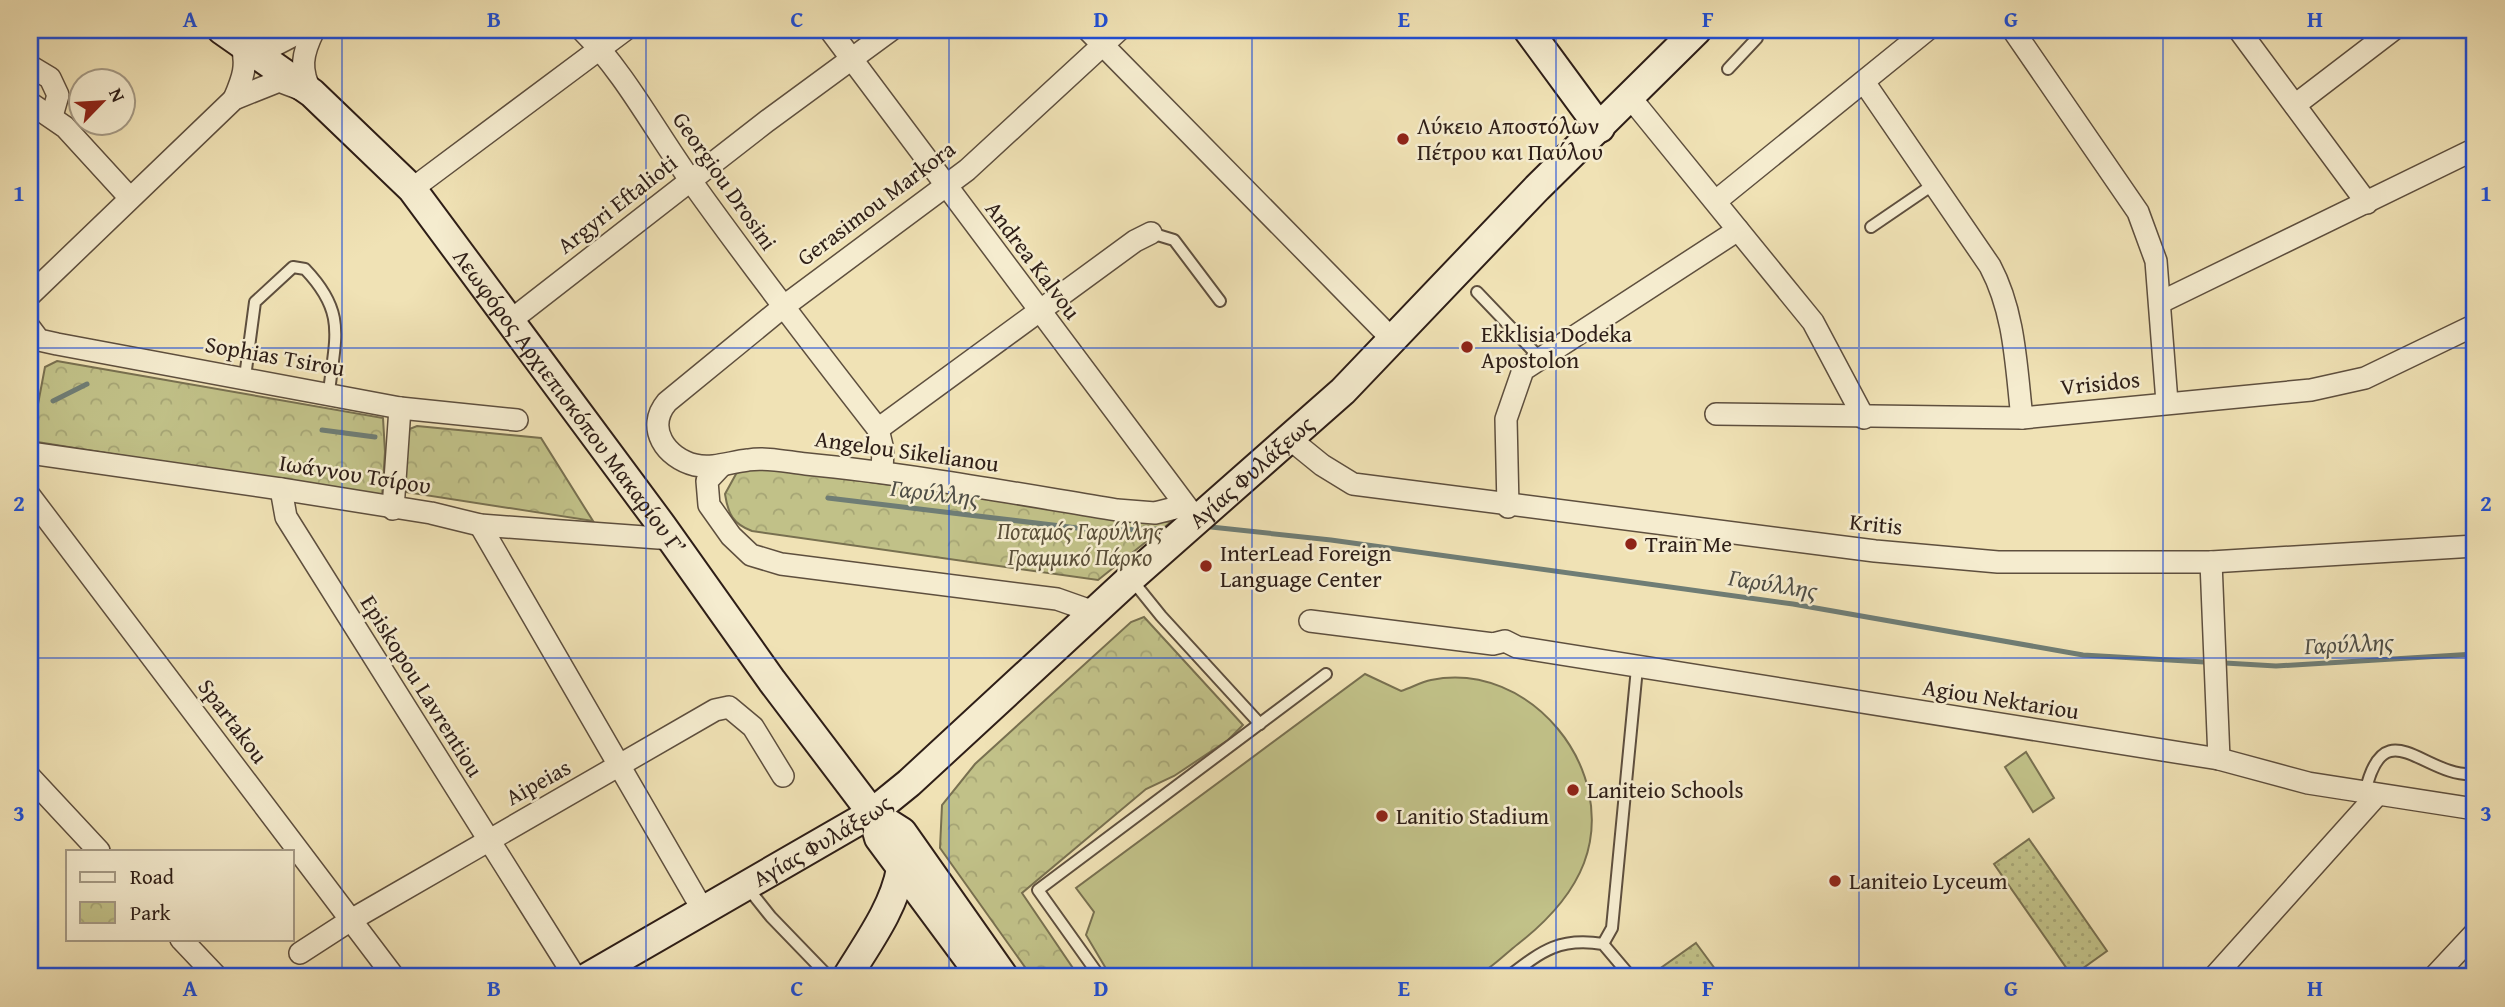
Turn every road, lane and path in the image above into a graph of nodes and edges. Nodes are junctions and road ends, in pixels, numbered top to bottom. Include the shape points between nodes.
1 (304, 30) edge
2 (314, 30) edge
3 (582, 30) edge
4 (625, 30) edge
5 (830, 30) edge
6 (891, 30) edge
7 (1088, 30) edge
8 (1119, 30) edge
9 (1528, 30) edge
10 (1697, 30) edge
11 (1758, 30) edge
12 (1927, 30) edge
13 (2013, 30) edge
14 (2239, 30) edge
15 (2393, 30) edge
16 (232, 36) edge
17 (1103, 45) junction
18 (601, 49) junction
19 (851, 60) junction
20 (30, 66) edge
21 (1728, 69) dead end
22 (1864, 82) junction
23 (312, 93) junction
24 (1629, 96) junction
25 (234, 99) junction
26 (30, 103) edge
27 (2295, 105) junction
28 (52, 116) junction
29 (1600, 128) junction
30 (2475, 149) edge
31 (690, 180) junction
32 (1934, 184) junction
33 (944, 186) junction
34 (412, 189) junction
35 (130, 198) junction
36 (1716, 201) junction
37 (2367, 202) junction
38 (1871, 228) dead end
39 (1738, 230) junction
40 (1151, 233) joint
41 (1477, 292) dead end
42 (30, 295) edge
43 (1220, 300) dead end
44 (2161, 302) junction
45 (783, 307) junction
46 (1039, 312) junction
47 (510, 321) junction
48 (2475, 325) edge
49 (30, 328) edge
50 (1393, 340) junction
51 (1540, 358) junction
52 (245, 377) junction
53 (329, 392) junction
54 (2167, 402) junction
55 (400, 408) junction
56 (659, 411) joint
57 (1716, 414) dead end
58 (1864, 418) junction
59 (2022, 418) junction
60 (517, 420) dead end
61 (878, 429) junction
62 (1290, 439) junction
63 (30, 453) edge
64 (722, 464) junction
65 (882, 471) junction
66 (281, 489) junction
67 (30, 496) edge
68 (1508, 507) junction
69 (393, 509) junction
70 (1190, 512) junction
71 (480, 524) junction
72 (672, 540) junction
73 (2475, 546) edge
74 (2211, 562) junction
75 (1131, 578) junction
76 (1094, 612) junction
77 (1310, 621) dead end
78 (1636, 668) junction
79 (1326, 674) dead end
80 (1260, 724) junction
81 (2219, 759) junction
82 (620, 766) junction
83 (2475, 774) edge
84 (783, 776) dead end
85 (30, 777) edge
86 (2371, 794) junction
87 (2475, 809) edge
88 (872, 813) junction
89 (488, 840) junction
90 (98, 850) edge
91 (901, 869) junction
92 (747, 887) junction
93 (931, 907) junction
94 (886, 910) junction
95 (704, 912) junction
96 (351, 920) junction
97 (2475, 933) edge
98 (182, 940) edge
99 (1603, 944) junction
100 (300, 953) dead end
101 (217, 977) edge
102 (394, 977) edge
103 (575, 977) edge
104 (588, 977) edge
105 (830, 977) edge
106 (847, 977) edge
107 (982, 977) edge
108 (1004, 977) edge
109 (1100, 977) edge
110 (1508, 977) edge
111 (1631, 977) edge
112 (2214, 977) edge
113 (2434, 977) edge

1 - 16 street via 275,45
2 - 23 street via 303,76
3 - 18 street, Georgiou Drosini
4 - 18 street
5 - 19 street, Andrea Kalvou
6 - 19 street, Argyri Eftalioti
7 - 17 street
8 - 17 street, Gerasimou Markora
9 - 29 main road
10 - 24 main road, Αγίας Φυλάξεως
11 - 21 lane via 1757,38
12 - 22 street
13 - 44 street via 2138,212 2156,261
14 - 27 street
15 - 27 street
16 - 23 main road, Λεωφόρος Αρχιεπισκόπου Μακαρίου Γ’
16 - 25 street via 246,60
17 - 33 street, Gerasimou Markora
17 - 50 street
18 - 31 street, Georgiou Drosini
18 - 34 street
19 - 31 street, Argyri Eftalioti
19 - 33 street, Andrea Kalvou
20 - 28 street via 50,78 58,95
22 - 32 street
22 - 36 street
23 - 25 street via 279,81
23 - 34 main road, Λεωφόρος Αρχιεπισκόπου Μακαρίου Γ’
24 - 29 main road, Αγίας Φυλάξεως
24 - 36 street
25 - 35 street
26 - 28 street
27 - 37 street
28 - 35 street
29 - 50 main road, Αγίας Φυλάξεως
30 - 37 street
31 - 45 street, Georgiou Drosini
31 - 47 street, Argyri Eftalioti
32 - 38 lane
32 - 59 street via 2002,288 2010,314
33 - 45 street, Gerasimou Markora
33 - 46 street, Andrea Kalvou
34 - 47 main road, Λεωφόρος Αρχιεπισκόπου Μακαρίου Γ’
35 - 42 street
36 - 39 street
37 - 44 street
39 - 51 street
39 - 58 street via 1813,322
40 - 43 lane via 1174,240
40 - 46 street
41 - 51 lane
44 - 54 street
45 - 56 street, Gerasimou Markora
45 - 61 street, Georgiou Drosini
46 - 61 street
46 - 70 street, Andrea Kalvou
47 - 72 main road, Λεωφόρος Αρχιεπισκόπου Μακαρίου Γ’
48 - 54 street, Vrisidos via 2365,378 2311,390
49 - 52 street, Sophias Tsirou via 39,340 57,345
50 - 62 main road, Αγίας Φυλάξεως
51 - 68 street via 1523,370 1506,419
52 - 53 street, Sophias Tsirou
52 - 53 lane via 255,302 293,267 305,269 333,306 336,323
53 - 55 street, Sophias Tsirou
54 - 59 street, Vrisidos
55 - 60 street, Sophias Tsirou
55 - 69 street
56 - 64 street, Angelou Sikelianou via 658,432 664,446 678,458 696,465
57 - 58 street, Vrisidos
58 - 59 street, Vrisidos
61 - 65 street
62 - 68 street, Kritis via 1353,484
62 - 70 main road, Αγίας Φυλάξεως
63 - 66 street, Ιωάννου Τσίρου
64 - 65 street, Angelou Sikelianou via 761,459
64 - 76 street via 707,481 709,505 730,536 751,555 781,564 1057,599
65 - 70 street, Angelou Sikelianou via 1117,510
66 - 69 street, Ιωάννου Τσίρου
66 - 89 street, Episkopou Lavrentiou via 286,517
67 - 96 street, Spartakou
68 - 74 street, Kritis via 1998,562
69 - 71 street, Ιωάννου Τσίρου
70 - 75 main road, Αγίας Φυλάξεως
71 - 72 street, Ιωάννου Τσίρου
71 - 82 street
72 - 88 main road, Λεωφόρος Αρχιεπισκόπου Μακαρίου Γ’
73 - 74 street, Kritis
74 - 81 street
75 - 76 main road, Αγίας Φυλάξεως
75 - 80 lane
76 - 88 main road, Αγίας Φυλάξεως
77 - 78 street, Agiou Nektariou via 1493,644 1501,641
78 - 81 street, Agiou Nektariou
78 - 99 lane via 1612,928
79 - 80 lane
80 - 109 lane via 1038,890
81 - 86 street, Agiou Nektariou
82 - 84 street, Aipeias via 715,710 729,707 753,727
82 - 89 street, Aipeias
82 - 95 street
83 - 86 lane via 2432,765 2404,750 2388,750 2375,759
85 - 90 street
86 - 87 street, Agiou Nektariou
86 - 112 street
88 - 91 main road, Λεωφόρος Αρχιεπισκόπου Μακαρίου Γ’ via 879,838
88 - 92 main road, Αγίας Φυλάξεως
88 - 108 main road, Λεωφόρος Αρχιεπισκόπου Μακαρίου Γ’ via 902,832
89 - 96 street, Aipeias
89 - 103 street, Episkopou Lavrentiou
91 - 93 main road, Λεωφόρος Αρχιεπισκόπου Μακαρίου Γ’
91 - 94 main road
92 - 95 main road, Αγίας Φυλάξεως
92 - 105 lane
93 - 94 main road
93 - 107 main road, Λεωφόρος Αρχιεπισκόπου Μακαρίου Γ’
94 - 106 main road
95 - 104 main road, Αγίας Φυλάξεως
96 - 100 street, Aipeias
96 - 102 street, Spartakou
97 - 113 street
98 - 101 street
99 - 110 lane via 1559,943
99 - 111 lane

